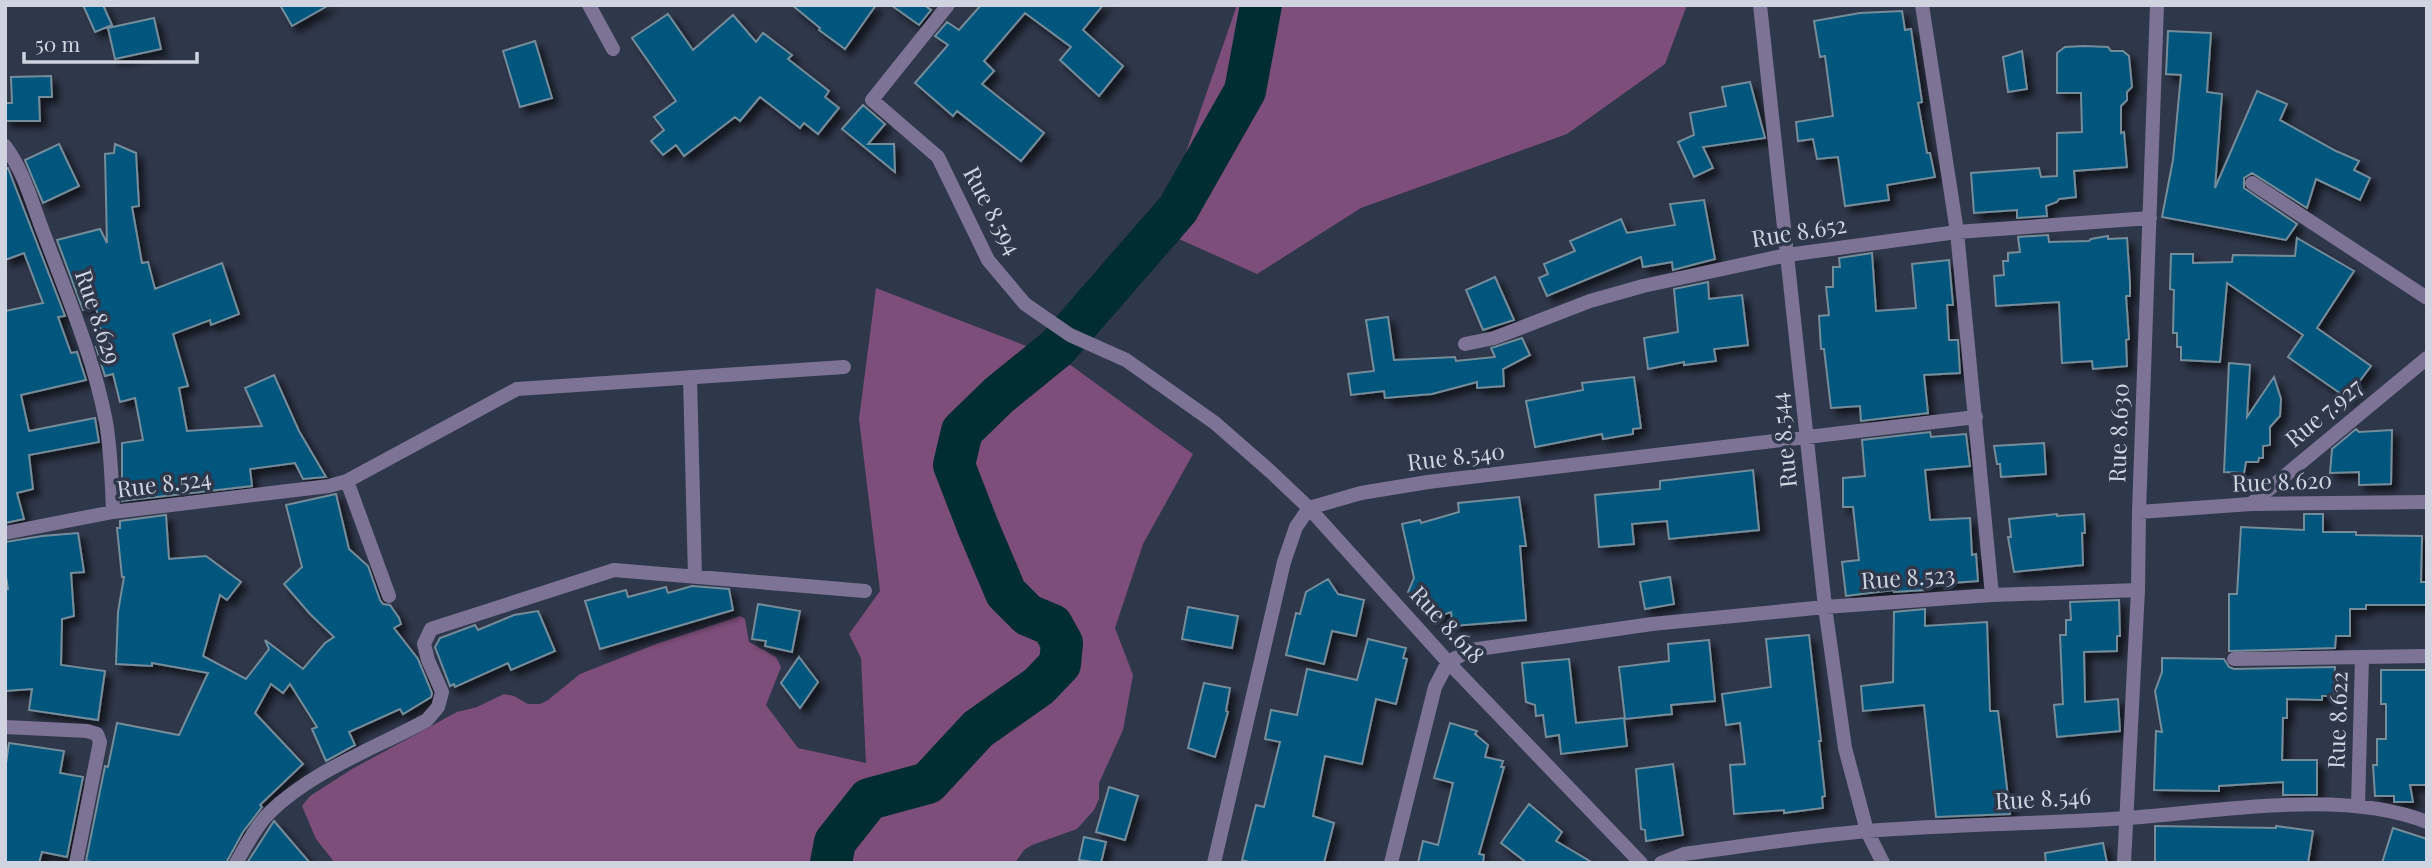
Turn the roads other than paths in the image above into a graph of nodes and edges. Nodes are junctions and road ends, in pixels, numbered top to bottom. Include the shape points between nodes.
1 (589, 5) edge
2 (948, 5) edge
3 (1760, 5) edge
4 (1922, 5) edge
5 (2158, 5) edge
6 (613, 49) dead end
7 (5, 146) edge
8 (2252, 183) dead end
9 (2150, 218) junction
10 (1957, 232) junction
11 (1787, 255) junction
12 (2427, 298) edge
13 (1465, 344) dead end
14 (2427, 358) edge
15 (845, 367) dead end
16 (690, 377) junction
17 (1976, 417) junction
18 (1215, 423) joint
19 (1807, 438) junction
20 (347, 481) junction
21 (2427, 502) edge
22 (2251, 504) junction
23 (1309, 508) junction
24 (113, 512) junction
25 (2139, 512) junction
26 (5, 533) edge
27 (695, 577) junction
28 (2138, 590) junction
29 (865, 591) dead end
30 (1992, 595) junction
31 (389, 596) dead end
32 (1825, 607) junction
33 (2427, 656) edge
34 (2362, 657) junction
35 (2234, 659) dead end
36 (1448, 662) junction
37 (5, 727) edge
38 (2358, 806) junction
39 (2128, 818) junction
40 (2427, 822) edge
41 (1867, 831) junction
42 (76, 863) edge
43 (236, 863) edge
44 (1214, 863) edge
45 (1391, 863) edge
46 (1641, 863) edge
47 (1661, 863) edge
48 (1883, 863) edge
49 (2124, 863) edge

1 - 6 street
2 - 18 street, Rue 8.594 via 872,100 938,157 988,260 1025,304 1070,335 1126,360
3 - 11 street, Rue 8.544
4 - 10 street
5 - 9 street, Rue 8.630
7 - 24 street, Rue 8.629 via 45,237 94,377 110,447
8 - 12 street
9 - 10 street, Rue 8.652
9 - 25 street, Rue 8.630
10 - 11 street, Rue 8.652
10 - 17 street
11 - 13 street, Rue 8.652 via 1603,297 1494,338
11 - 19 street, Rue 8.544
14 - 22 street, Rue 7.927
15 - 16 street, Rue 8.524
16 - 20 street, Rue 8.524 via 517,389
16 - 27 street
17 - 19 street, Rue 8.540
17 - 30 street
18 - 23 street, Rue 8.618
19 - 23 street, Rue 8.540 via 1428,482 1360,493
19 - 32 street, Rue 8.544
20 - 24 street, Rue 8.524
20 - 31 street
21 - 22 street, Rue 8.620
22 - 25 street, Rue 8.620
23 - 36 street, Rue 8.618
23 - 44 street via 1296,527 1284,562
24 - 26 street, Rue 8.524
25 - 28 street, Rue 8.630
27 - 29 street
27 - 43 street via 614,570 430,629 424,644 442,692 438,707 427,720 300,789 268,814
28 - 30 street, Rue 8.523
28 - 39 street, Rue 8.630
30 - 32 street, Rue 8.523
32 - 36 street, Rue 8.523 via 1652,624 1471,650
32 - 41 street, Rue 8.544 via 1845,748
33 - 34 street, Rue 8.622
34 - 35 street
34 - 38 street, Rue 8.622
36 - 45 street via 1435,687
36 - 46 street, Rue 8.618
37 - 42 street via 97,734 100,742
38 - 39 street, Rue 8.546 via 2273,806
38 - 40 street, Rue 8.546
39 - 41 street, Rue 8.546
39 - 49 street, Rue 8.630
41 - 47 street, Rue 8.546 via 1684,854
41 - 48 street, Rue 8.544

